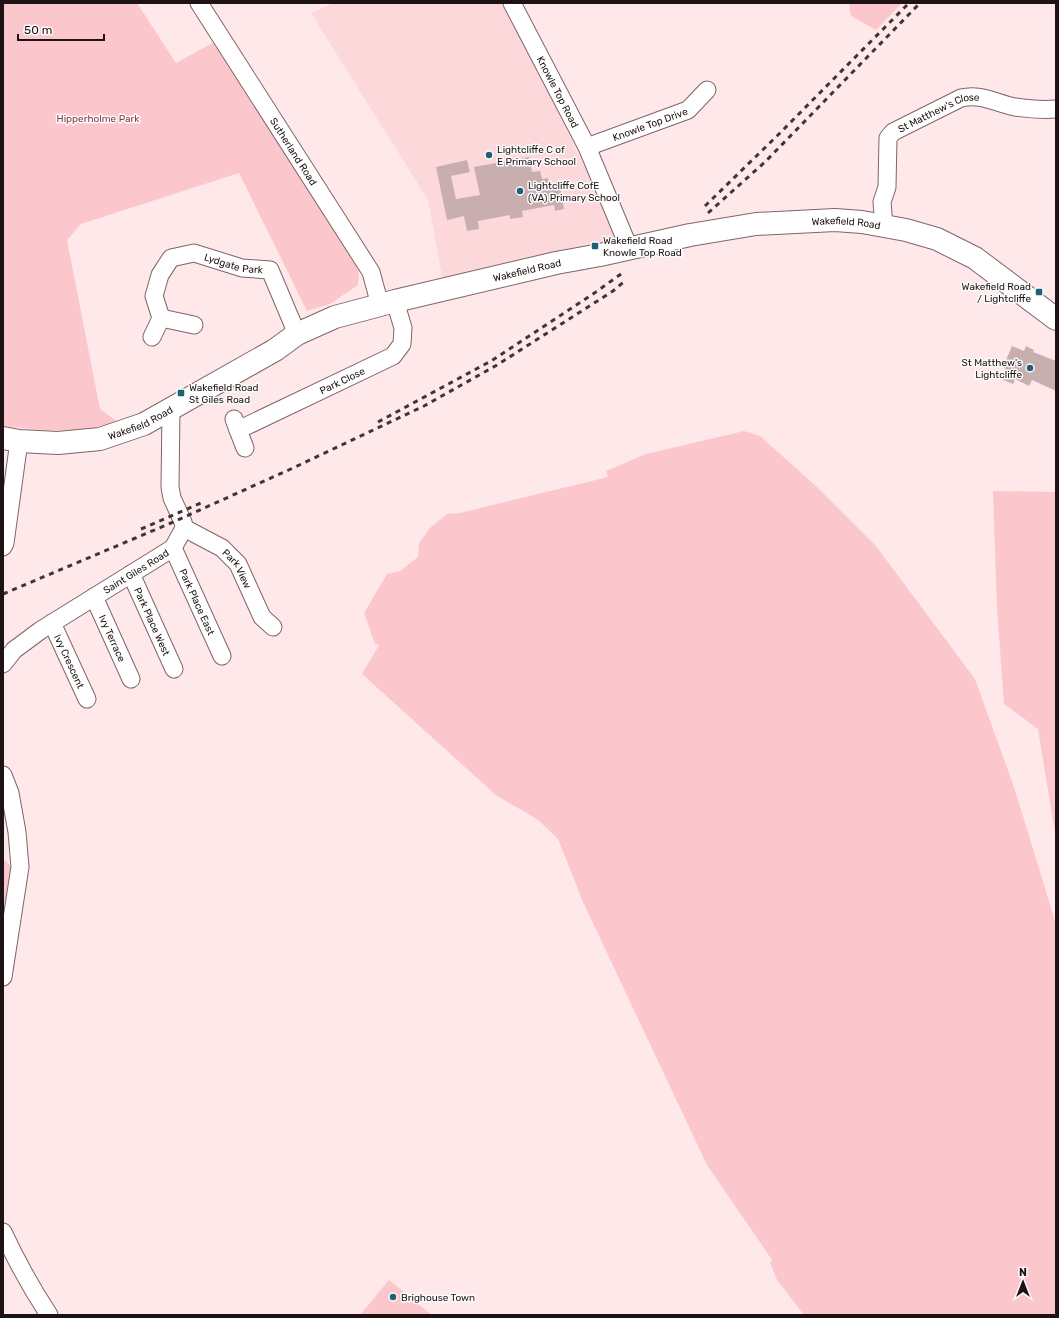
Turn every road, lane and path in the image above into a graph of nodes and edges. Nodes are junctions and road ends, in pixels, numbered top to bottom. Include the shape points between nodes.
1 (199, 3) edge
2 (512, 3) edge
3 (707, 90) dead end
4 (1056, 109) edge
5 (587, 148) junction
6 (884, 226) junction
7 (629, 248) junction
8 (388, 303) junction
9 (161, 318) junction
10 (1056, 318) edge
11 (194, 325) dead end
12 (297, 334) junction
13 (152, 337) dead end
14 (171, 410) junction
15 (11, 439) edge
16 (245, 448) dead end
17 (184, 528) junction
18 (3, 547) edge
19 (173, 548) junction
20 (131, 574) junction
21 (94, 597) junction
22 (52, 623) junction
23 (273, 627) dead end
24 (222, 656) dead end
25 (3, 664) edge
26 (174, 669) dead end
27 (131, 680) dead end
28 (87, 699) dead end
29 (3, 775) edge
30 (3, 977) edge
31 (3, 1232) edge
32 (49, 1315) edge

1 - 8 street, Sutherland Road via 371,272
2 - 5 street, Knowle Top Road
3 - 5 street, Knowle Top Drive via 688,110
4 - 6 street, St Matthew's Close via 1015,107 971,96 961,98 893,132 888,138 887,188 882,202
5 - 7 street, Knowle Top Road
6 - 7 main road, Wakefield Road via 836,220 756,224
6 - 10 main road, Wakefield Road via 937,239 975,258
7 - 8 main road, Wakefield Road
8 - 12 main road, Wakefield Road via 335,317
8 - 16 street, Park Close via 403,328 402,344 393,356 236,425
9 - 11 street
9 - 12 street, Lydgate Park via 154,296 160,275 171,258 194,253 242,268 270,270
9 - 13 street
12 - 14 main road, Wakefield Road via 275,350
14 - 15 main road, Wakefield Road via 144,424 100,439 58,442
14 - 17 street via 170,487
15 - 18 street
17 - 19 street, Saint Giles Road
17 - 23 street, Park View via 222,548 238,564 262,617
19 - 20 street, Saint Giles Road
19 - 24 street, Park Place East
20 - 21 street, Saint Giles Road
20 - 26 street, Park Place West
21 - 22 street, Saint Giles Road
21 - 27 street, Ivy Terrace
22 - 25 street, Saint Giles Road via 14,650
22 - 28 street, Ivy Crescent
29 - 30 street via 10,793 20,867
31 - 32 street

